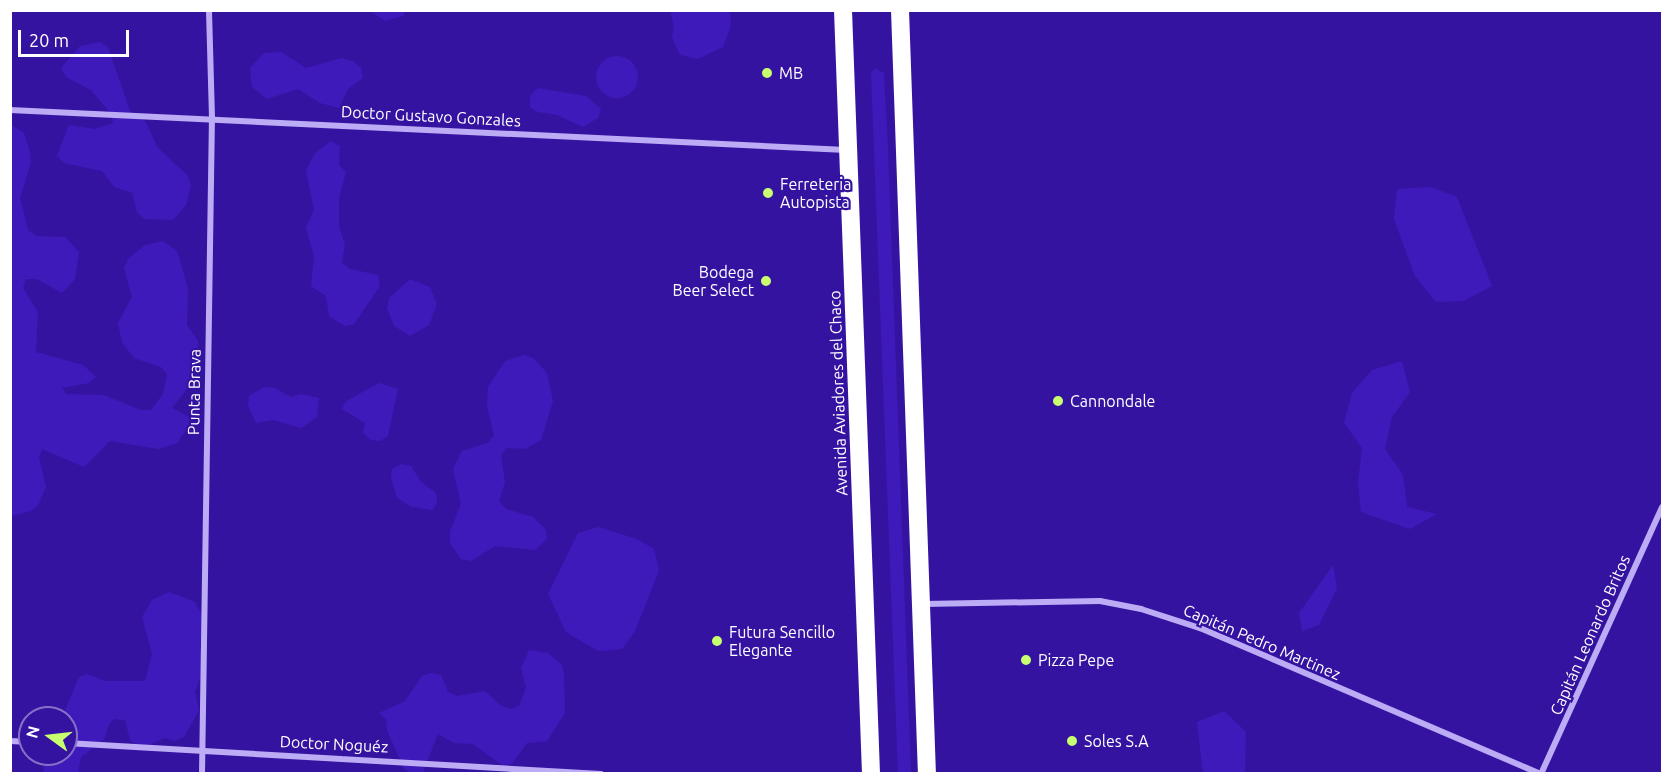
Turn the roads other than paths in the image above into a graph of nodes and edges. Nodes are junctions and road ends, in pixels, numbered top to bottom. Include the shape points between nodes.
1 (209, 10) edge
2 (843, 10) edge
3 (900, 10) edge
4 (10, 110) edge
5 (212, 118) junction
6 (849, 150) junction
7 (1662, 507) edge
8 (924, 604) junction
9 (78, 744) edge
10 (202, 749) junction
11 (202, 774) edge
12 (601, 774) edge
13 (871, 774) edge
14 (927, 774) edge
15 (1541, 774) edge

1 - 5 street, Punta Brava
2 - 6 highway, Avenida Aviadores del Chaco
3 - 8 highway
4 - 5 street, Doctor Gustavo Gonzales
5 - 6 street, Doctor Gustavo Gonzales
5 - 10 street, Punta Brava
6 - 13 highway, Avenida Aviadores del Chaco
7 - 15 street, Capitán Leonardo Britos
8 - 14 highway
8 - 15 street, Capitán Pedro Martinez via 1079,600 1141,609 1200,628
9 - 10 street, Doctor Noguéz
10 - 11 street, Punta Brava
10 - 12 street, Doctor Noguéz

